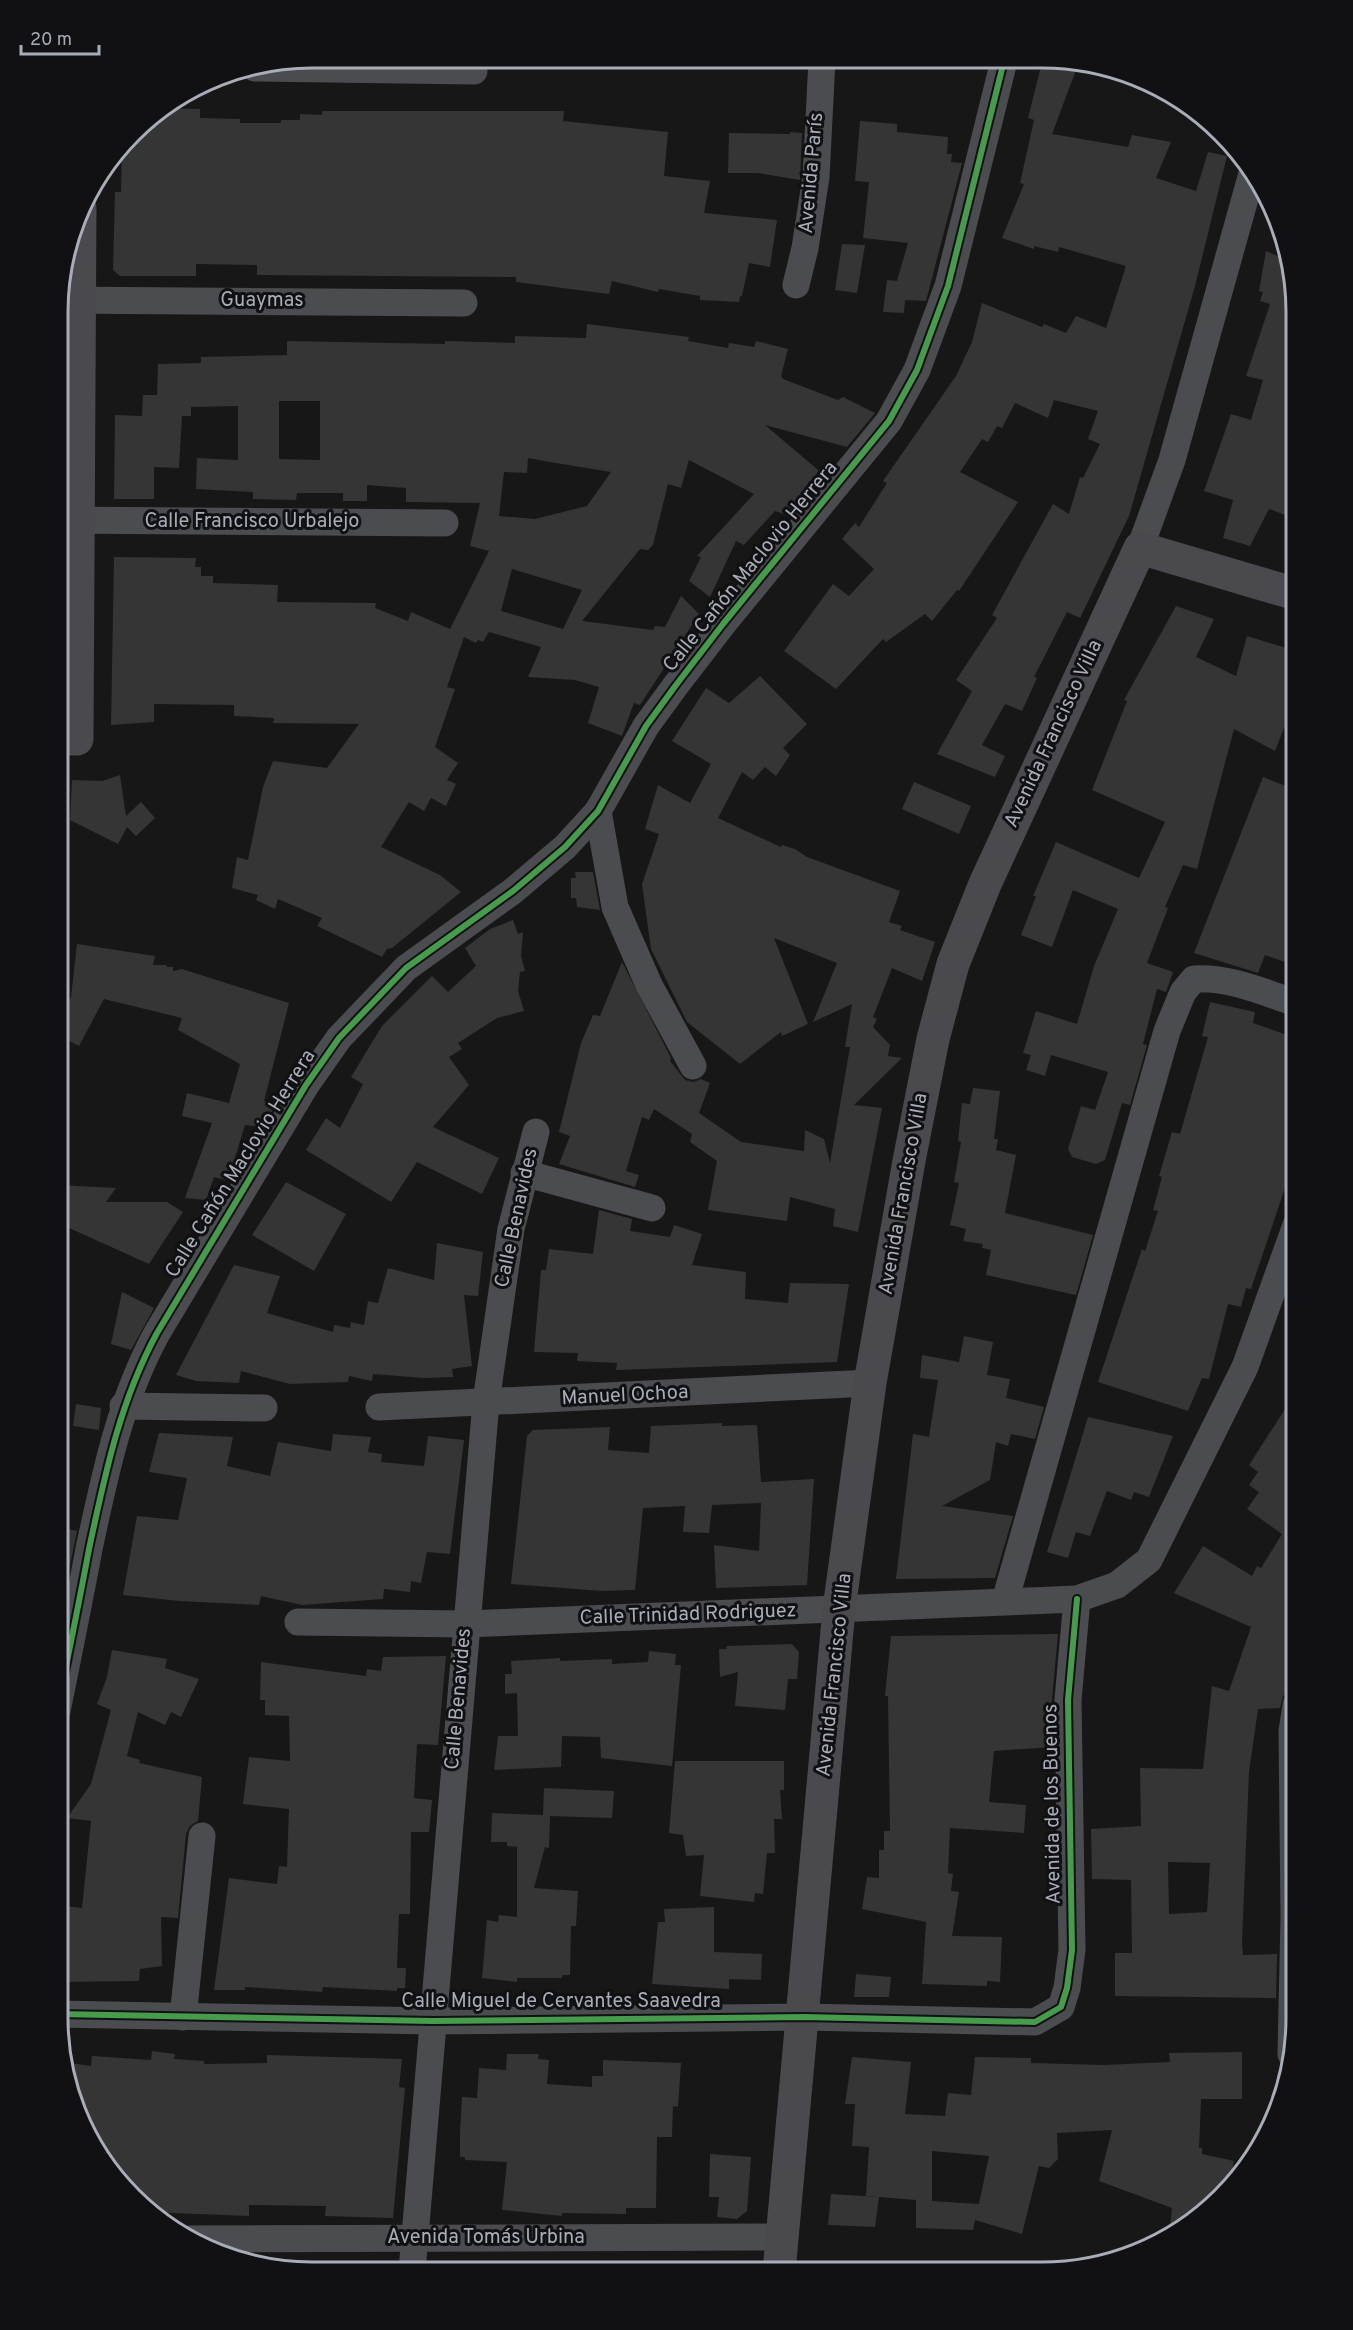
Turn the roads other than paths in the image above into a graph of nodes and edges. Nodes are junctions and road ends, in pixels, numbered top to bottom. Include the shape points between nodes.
1 (291, 68) edge
2 (822, 68) edge
3 (1002, 68) edge
4 (474, 71) dead end
5 (1249, 184) edge
6 (75, 250) edge
7 (796, 285) dead end
8 (70, 300) edge
9 (464, 303) dead end
10 (68, 520) edge
11 (445, 523) dead end
12 (1140, 548) junction
13 (1286, 591) edge
14 (68, 739) edge
15 (598, 811) junction
16 (1286, 1000) edge
17 (693, 1066) dead end
18 (536, 1132) dead end
19 (524, 1173) junction
20 (652, 1208) dead end
21 (1286, 1252) edge
22 (870, 1383) junction
23 (486, 1402) junction
24 (123, 1407) junction
25 (379, 1407) dead end
26 (264, 1408) dead end
27 (1077, 1599) junction
28 (1005, 1601) junction
29 (839, 1610) junction
30 (298, 1622) dead end
31 (466, 1624) junction
32 (68, 1656) edge
33 (202, 1836) dead end
34 (1061, 2007) joint
35 (68, 2014) edge
36 (183, 2017) junction
37 (804, 2017) junction
38 (433, 2021) junction
39 (783, 2237) junction
40 (414, 2238) junction
41 (209, 2240) edge
42 (413, 2262) edge
43 (780, 2262) edge

1 - 4 street
2 - 7 street, Avenida París via 816,177
3 - 15 street, Calle Cañón Maclovio Herrera via 948,286 917,370 890,421 723,624 646,726
5 - 12 street, Avenida Francisco Villa via 1172,460
6 - 8 main road
8 - 9 street, Guaymas
8 - 10 main road
10 - 11 street, Calle Francisco Urbalejo
10 - 14 main road
12 - 13 main road
12 - 22 main road, Avenida Francisco Villa via 990,874 953,964 913,1139
15 - 17 street via 615,907 649,985
15 - 24 street, Calle Cañón Maclovio Herrera via 513,891 406,968 339,1038 306,1085 157,1333
16 - 28 street via 1209,978 1194,979 1183,992 1167,1030
18 - 19 street, Calle Benavides
19 - 20 street
19 - 23 street, Calle Benavides via 502,1282
21 - 27 street via 1245,1367 1149,1560 1117,1585
22 - 23 street, Manuel Ochoa
22 - 29 main road, Avenida Francisco Villa
23 - 25 street, Manuel Ochoa
23 - 31 street, Calle Benavides
24 - 26 street
24 - 32 street, Calle Cañón Maclovio Herrera via 104,1476
27 - 28 street, Calle Trinidad Rodriguez
27 - 34 street, Avenida de los Buenos via 1068,1700 1072,1950
28 - 29 street, Calle Trinidad Rodriguez
29 - 31 street, Calle Trinidad Rodriguez
29 - 37 main road, Avenida Francisco Villa
30 - 31 street, Calle Trinidad Rodriguez
31 - 38 street, Calle Benavides
33 - 36 street
34 - 37 street, Calle Miguel de Cervantes Saavedra via 1035,2022
35 - 36 street, Calle Miguel de Cervantes Saavedra
36 - 38 street, Calle Miguel de Cervantes Saavedra
37 - 38 street, Calle Miguel de Cervantes Saavedra
37 - 39 main road, Avenida Francisco Villa
38 - 40 street, Calle Benavides
39 - 40 street, Avenida Tomás Urbina
39 - 43 main road, Avenida Francisco Villa
40 - 41 street, Avenida Tomás Urbina
40 - 42 street, Calle Benavides

